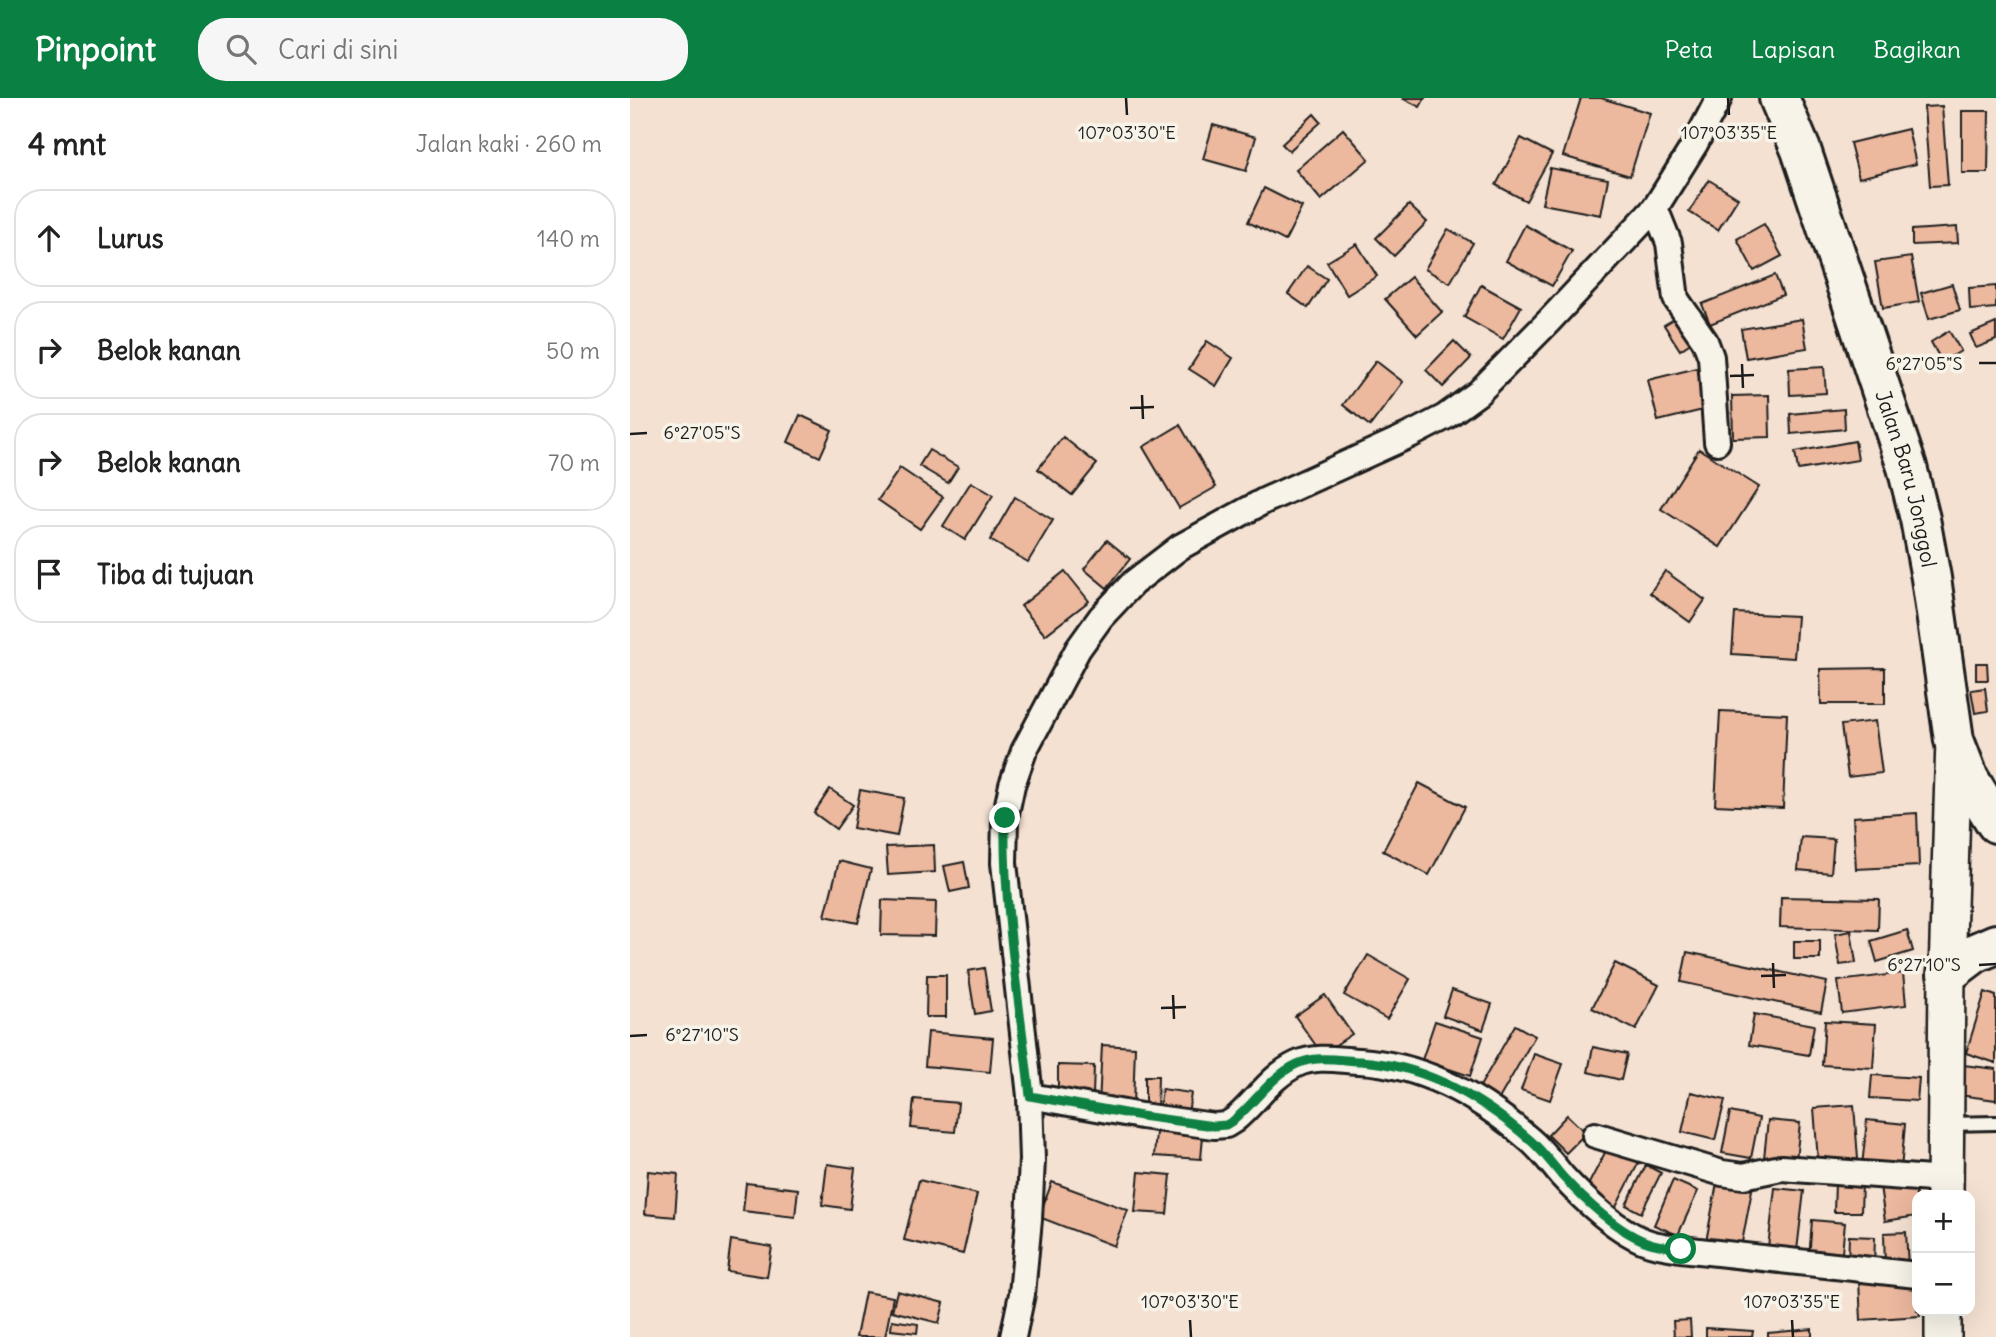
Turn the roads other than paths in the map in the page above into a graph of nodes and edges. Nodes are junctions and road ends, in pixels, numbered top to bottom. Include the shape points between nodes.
1 (1719, 98) edge
2 (1779, 98) edge
3 (1654, 208) junction
4 (1717, 442) dead end
5 (1954, 740) junction
6 (1996, 823) edge
7 (1996, 944) edge
8 (1947, 974) junction
9 (1030, 1096) junction
10 (1996, 1123) edge
11 (1947, 1124) junction
12 (1595, 1135) dead end
13 (1945, 1188) edge
14 (1912, 1274) edge
15 (1943, 1316) edge
16 (1013, 1337) edge
17 (1942, 1337) edge

1 - 3 street
2 - 5 main road, Jalan Baru Jonggol via 1907,467 1931,578
3 - 4 street via 1669,243 1676,299 1711,357
3 - 9 street via 1478,393 1412,434 1264,500 1180,547 1133,583 1078,649 1024,751 1005,818 1004,863
5 - 6 main road, Jalan Baru Jonggol via 1969,779
5 - 8 main road
7 - 8 main road
8 - 11 main road
9 - 14 street via 1141,1116 1226,1125 1281,1073 1299,1063 1318,1059 1377,1062 1450,1084 1488,1107 1532,1141 1587,1203 1648,1242
9 - 16 street via 1030,1219
10 - 11 lane
11 - 13 main road
12 - 13 street via 1722,1173 1743,1176 1781,1168
15 - 17 main road

